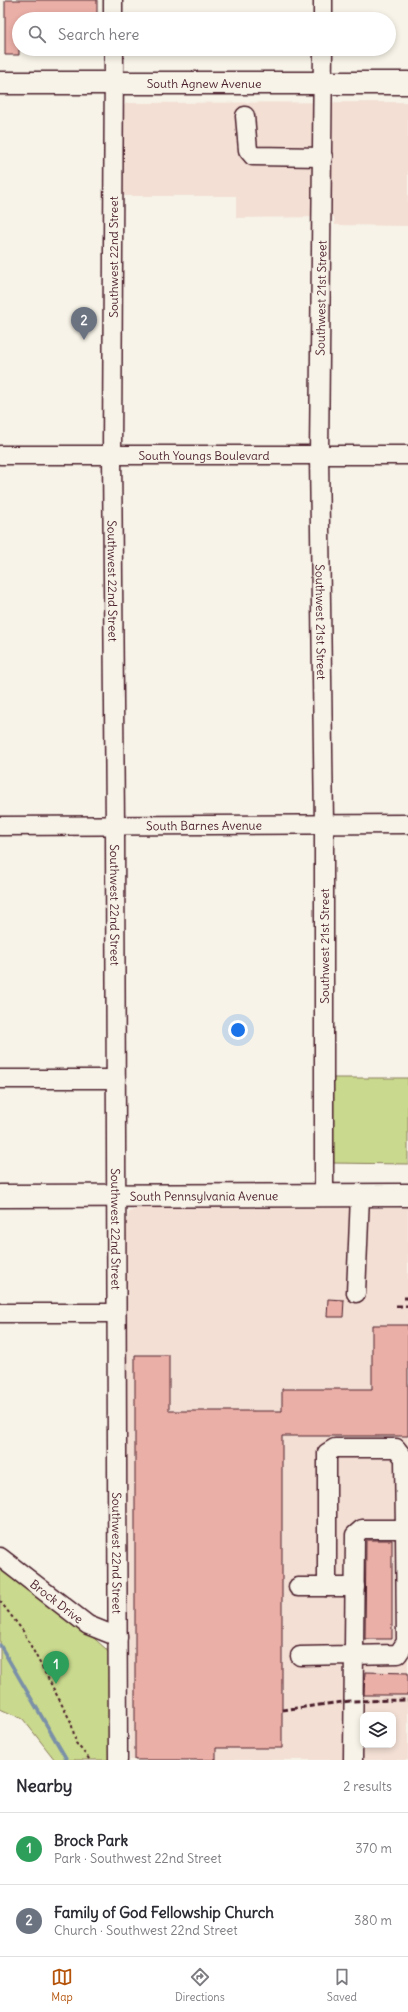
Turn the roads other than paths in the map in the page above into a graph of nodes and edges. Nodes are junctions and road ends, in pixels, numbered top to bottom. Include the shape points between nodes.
1 (113, 0) edge
2 (322, 0) edge
3 (113, 12) edge
4 (323, 12) edge
5 (114, 56) edge
6 (323, 56) edge
7 (0, 83) edge
8 (114, 83) junction
9 (324, 83) junction
10 (408, 83) edge
11 (245, 116) dead end
12 (323, 157) junction
13 (112, 454) junction
14 (0, 455) edge
15 (408, 455) edge
16 (319, 456) junction
17 (324, 824) junction
18 (408, 824) edge
19 (0, 826) edge
20 (115, 827) junction
21 (0, 1079) edge
22 (116, 1079) junction
23 (0, 1196) edge
24 (116, 1196) junction
25 (324, 1196) junction
26 (360, 1196) junction
27 (408, 1196) edge
28 (356, 1294) dead end
29 (0, 1313) edge
30 (116, 1313) junction
31 (405, 1529) junction
32 (0, 1557) edge
33 (298, 1586) dead end
34 (327, 1586) junction
35 (355, 1586) junction
36 (118, 1637) junction
37 (354, 1655) junction
38 (300, 1656) dead end
39 (118, 1760) edge
40 (353, 1760) edge

1 - 3 street
2 - 4 street
5 - 8 street, Southwest 22nd Street
6 - 9 street, Southwest 21st Street
7 - 8 main road, South Agnew Avenue
8 - 9 main road, South Agnew Avenue
8 - 13 street, Southwest 22nd Street
9 - 10 main road, South Agnew Avenue
9 - 12 street, Southwest 21st Street
11 - 12 street via 248,150 253,156
12 - 16 street, Southwest 21st Street
13 - 14 street, South Youngs Boulevard
13 - 16 street, South Youngs Boulevard
13 - 20 street, Southwest 22nd Street
15 - 16 street, South Youngs Boulevard
16 - 17 street, Southwest 21st Street
17 - 18 street, South Barnes Avenue
17 - 20 street, South Barnes Avenue
17 - 25 street, Southwest 21st Street
19 - 20 street, South Barnes Avenue
20 - 22 street, Southwest 22nd Street
21 - 22 street
22 - 24 street, Southwest 22nd Street
23 - 24 main road, South Pennsylvania Avenue
24 - 25 main road, South Pennsylvania Avenue
24 - 30 street, Southwest 22nd Street
25 - 26 main road, South Pennsylvania Avenue
26 - 27 main road, South Pennsylvania Avenue
26 - 28 street
29 - 30 street via 58,1316 83,1310
30 - 36 street, Southwest 22nd Street
31 - 34 street via 404,1458 396,1448 335,1448 328,1453
31 - 35 street via 362,1529 355,1535
31 - 37 street via 406,1642 398,1654
32 - 36 street, Brock Drive via 88,1625
33 - 34 street
34 - 35 street
35 - 37 street
36 - 39 street, Southwest 22nd Street
37 - 38 street
37 - 40 street

